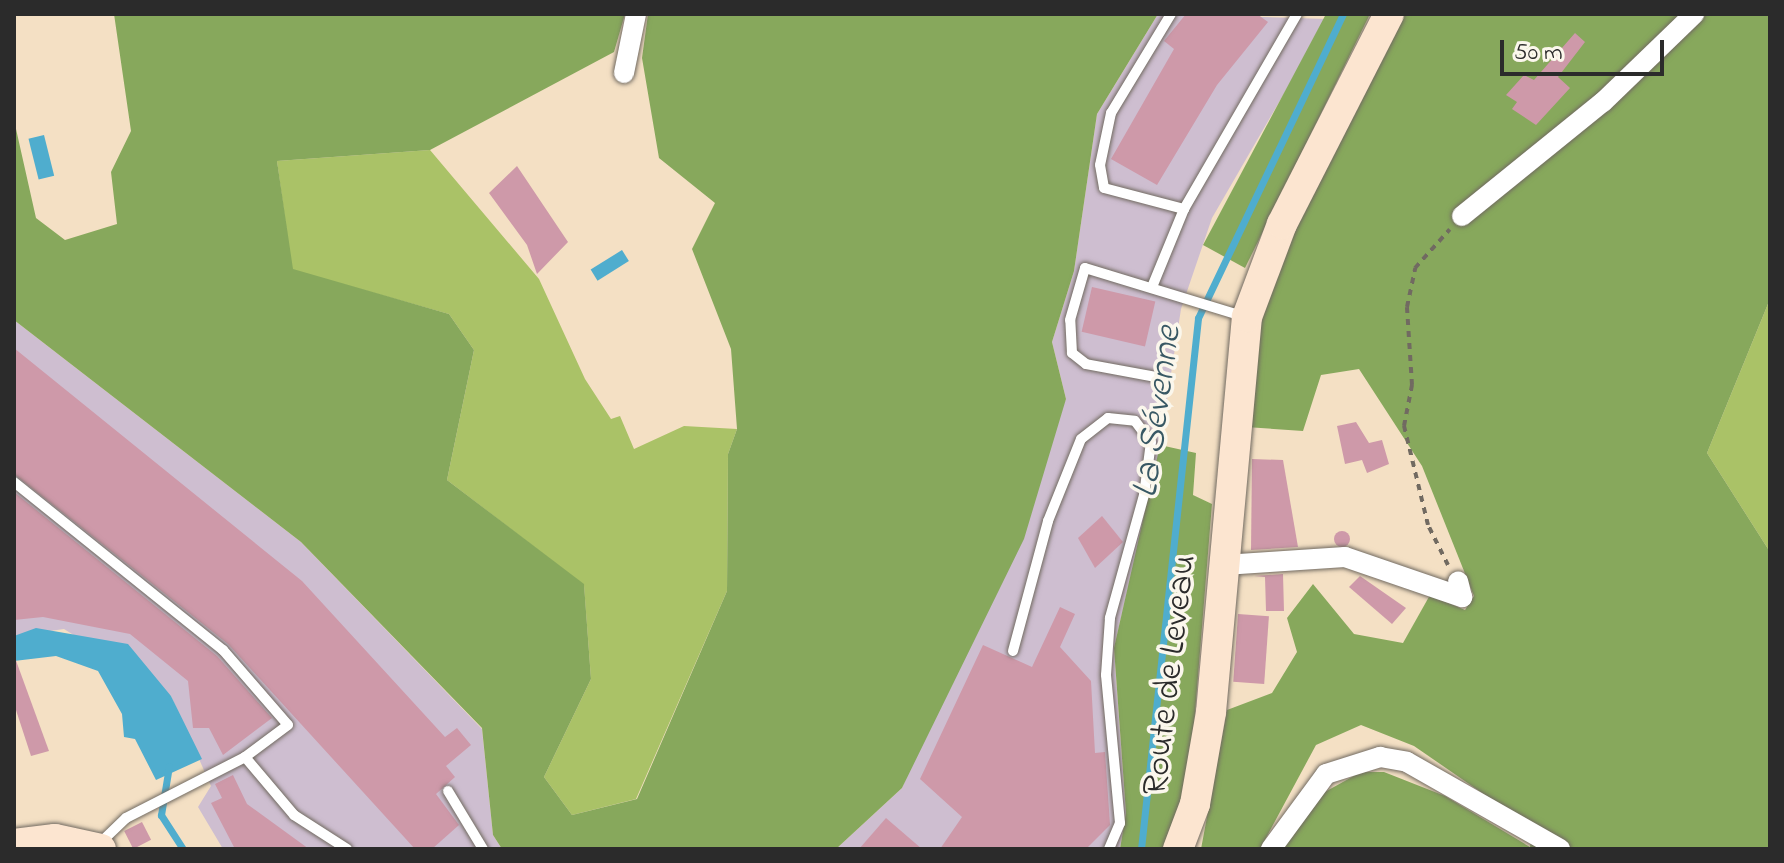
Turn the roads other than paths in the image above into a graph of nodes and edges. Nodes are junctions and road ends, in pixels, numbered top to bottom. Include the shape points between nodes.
1 (636, 14) edge
2 (1171, 14) edge
3 (1297, 14) edge
4 (1389, 14) edge
5 (1694, 14) edge
6 (624, 73) dead end
7 (1184, 209) junction
8 (1462, 216) road end
9 (1152, 287) junction
10 (1247, 317) junction
11 (1156, 377) dead end
12 (14, 482) edge
13 (1224, 565) junction
14 (1458, 581) road end
15 (1013, 651) dead end
16 (245, 757) junction
17 (448, 791) dead end
18 (14, 844) edge
19 (98, 849) edge
20 (347, 849) edge
21 (483, 849) edge
22 (1109, 849) edge
23 (1178, 849) edge
24 (1271, 849) edge
25 (1560, 849) edge

1 - 6 street
2 - 7 lane via 1111,113 1100,165 1104,188
3 - 7 lane
4 - 10 street, Route de Leveau via 1275,238
5 - 8 street via 1603,102
7 - 9 lane
9 - 10 lane
9 - 11 lane via 1085,268 1067,340 1086,364
10 - 13 street, Route de Leveau
12 - 16 lane via 223,650 288,725
13 - 14 street via 1345,557 1462,597
13 - 23 street, Route de Leveau via 1203,772
15 - 22 lane via 1048,521 1081,439 1108,418 1135,421 1151,442 1144,495 1110,618 1106,675 1120,823
16 - 19 lane via 126,818
16 - 20 lane via 294,815
17 - 21 lane
18 - 19 street via 55,839
24 - 25 street via 1326,774 1380,757 1407,762

